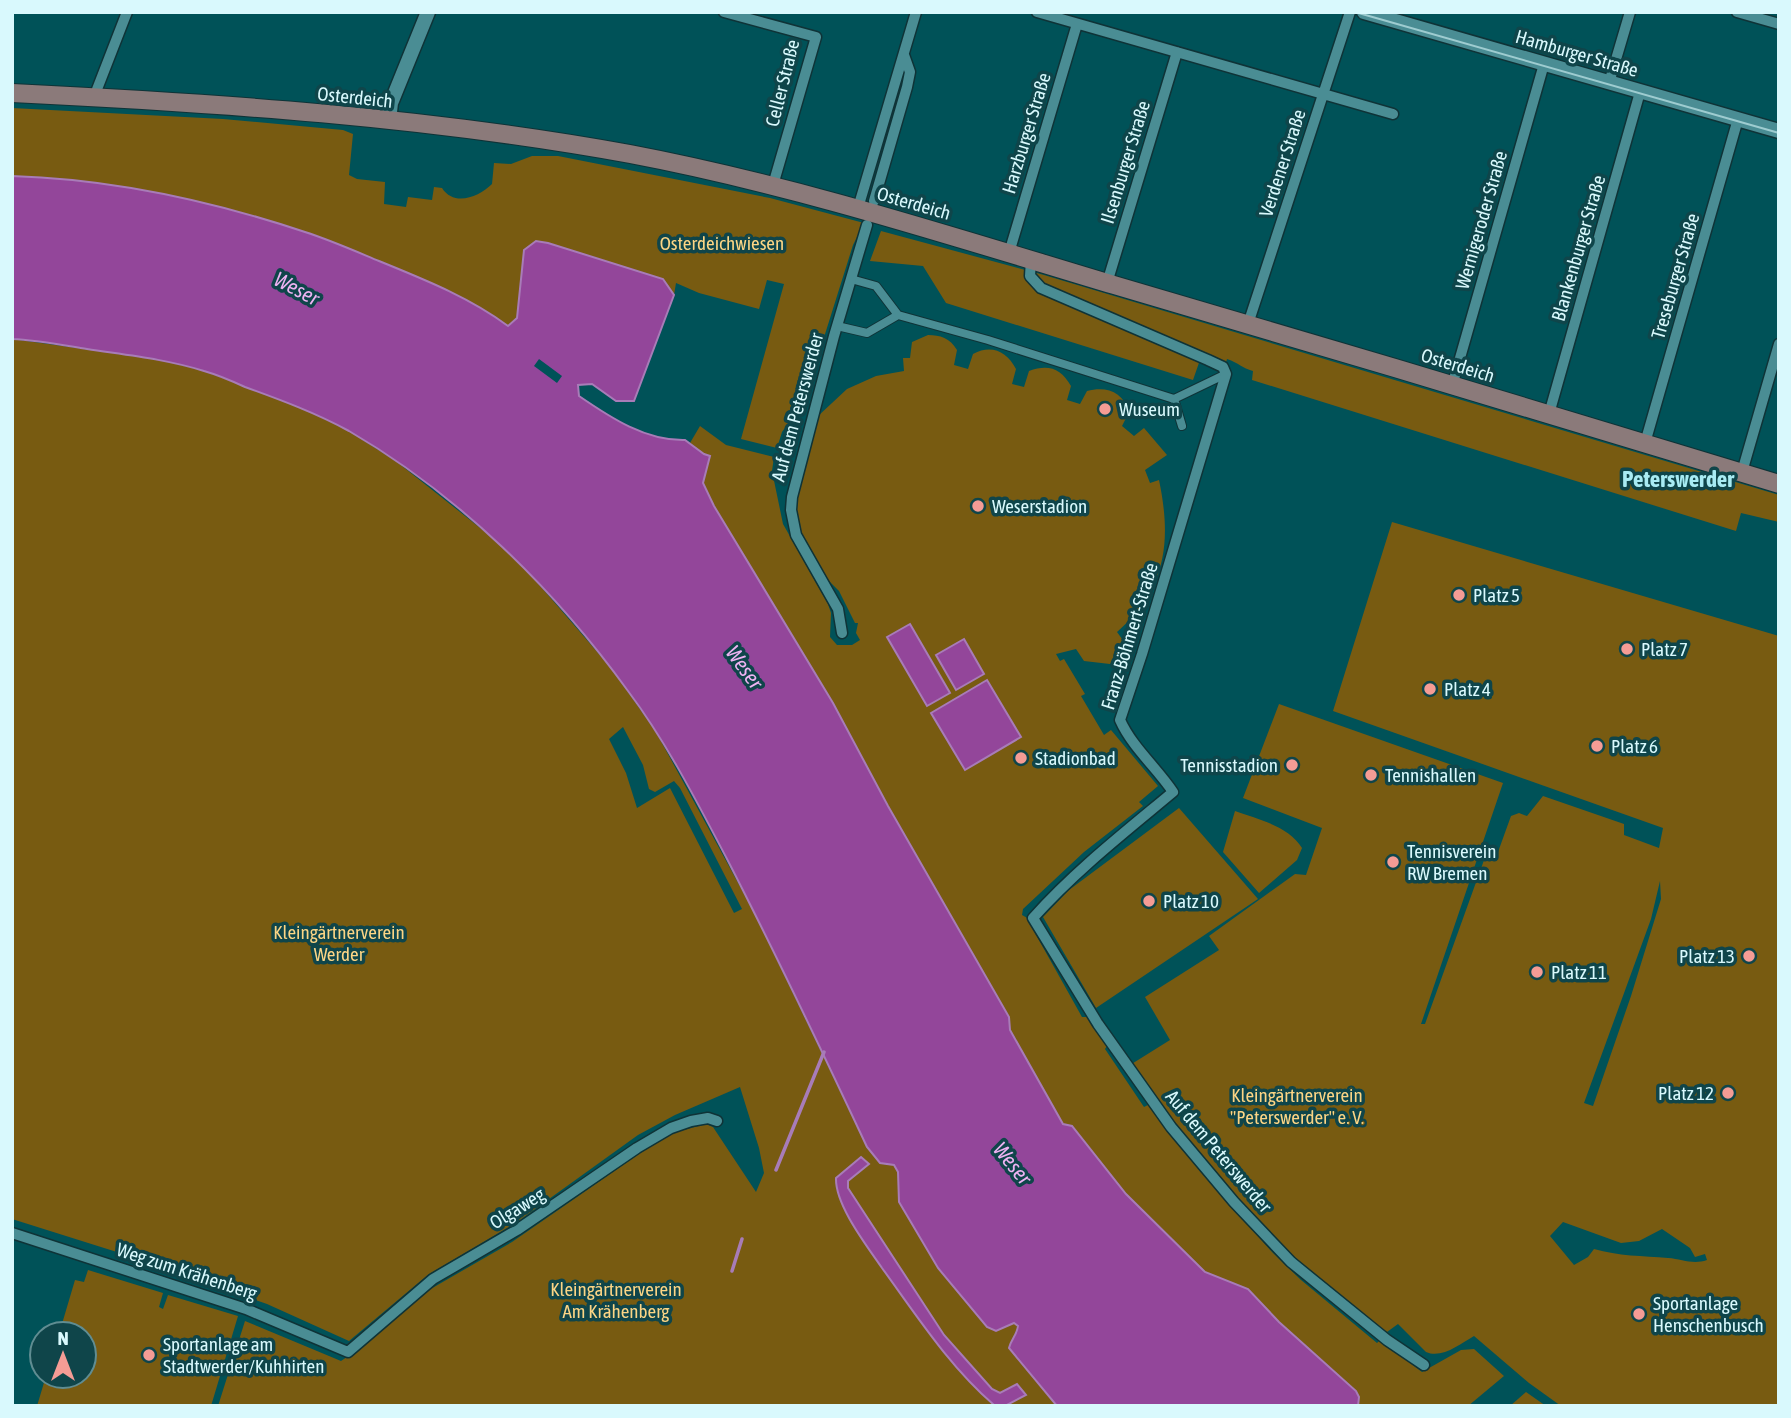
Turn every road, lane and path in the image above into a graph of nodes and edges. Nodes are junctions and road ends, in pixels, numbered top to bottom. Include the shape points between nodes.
1 (127, 12) edge
2 (428, 12) edge
3 (724, 12) edge
4 (916, 12) edge
5 (1037, 12) edge
6 (1350, 12) edge
7 (1364, 12) edge
8 (1630, 12) edge
9 (1737, 12) edge
10 (1077, 24) junction
11 (1779, 24) edge
12 (1177, 52) junction
13 (904, 55) junction
14 (1544, 64) junction
15 (1609, 83) junction
16 (1640, 92) junction
17 (12, 93) edge
18 (1324, 93) junction
19 (94, 97) junction
20 (1393, 114) dead end
21 (1738, 119) junction
22 (389, 121) junction
23 (1779, 131) edge
24 (773, 185) junction
25 (866, 205) junction
26 (867, 225) dead end
27 (1009, 253) junction
28 (1031, 259) junction
29 (851, 279) junction
30 (1107, 282) junction
31 (898, 315) junction
32 (1248, 324) junction
33 (837, 326) junction
34 (1779, 344) edge
35 (1226, 374) junction
36 (1452, 386) junction
37 (1174, 399) junction
38 (1549, 414) junction
39 (1182, 426) dead end
40 (1645, 443) junction
41 (1742, 472) junction
42 (1779, 484) edge
43 (842, 633) dead end
44 (1033, 919) joint
45 (717, 1121) dead end
46 (12, 1233) edge
47 (348, 1352) joint
48 (1424, 1365) dead end

1 - 19 street
2 - 22 street via 391,103
3 - 24 street, Celler Straße via 816,37
4 - 13 street
5 - 10 street
6 - 18 street, Verdener Straße
7 - 14 street, Hamburger Straße
8 - 15 street
9 - 11 street
10 - 12 street
10 - 27 street, Harzburger Straße
12 - 18 street
12 - 30 street, Ilsenburger Straße
13 - 25 street
13 - 25 street via 910,72 907,88
14 - 15 street, Hamburger Straße
14 - 36 street, Wernigeroder Straße
15 - 16 street, Hamburger Straße
16 - 21 street, Hamburger Straße
16 - 38 street, Blankenburger Straße
17 - 19 main road, Osterdeich
18 - 20 street
18 - 32 street, Verdener Straße
19 - 22 main road, Osterdeich
21 - 23 street, Hamburger Straße
21 - 40 street, Treseburger Straße
22 - 24 main road, Osterdeich via 630,154
24 - 25 main road, Osterdeich
25 - 27 main road, Osterdeich
26 - 29 street, Auf dem Peterswerder
27 - 28 main road, Osterdeich
28 - 30 main road, Osterdeich
28 - 35 street via 1030,276 1041,288 1208,360
29 - 31 street via 876,286
29 - 33 street, Auf dem Peterswerder
30 - 32 main road, Osterdeich
31 - 33 street via 867,333
31 - 37 street
32 - 36 main road, Osterdeich
33 - 43 street, Auf dem Peterswerder via 791,510 796,535 838,609
34 - 41 street
35 - 37 street
35 - 44 street, Franz-Böhmert-Straße via 1120,720 1173,792 1095,857
36 - 38 main road, Osterdeich
37 - 39 street
38 - 40 main road, Osterdeich
40 - 41 main road, Osterdeich
41 - 42 main road, Osterdeich
44 - 48 street, Auf dem Peterswerder via 1089,1010 1171,1127 1234,1202 1291,1262
45 - 47 street, Olgaweg via 691,1121 637,1148 517,1230 433,1279
46 - 47 street, Weg zum Krähenberg via 266,1316

